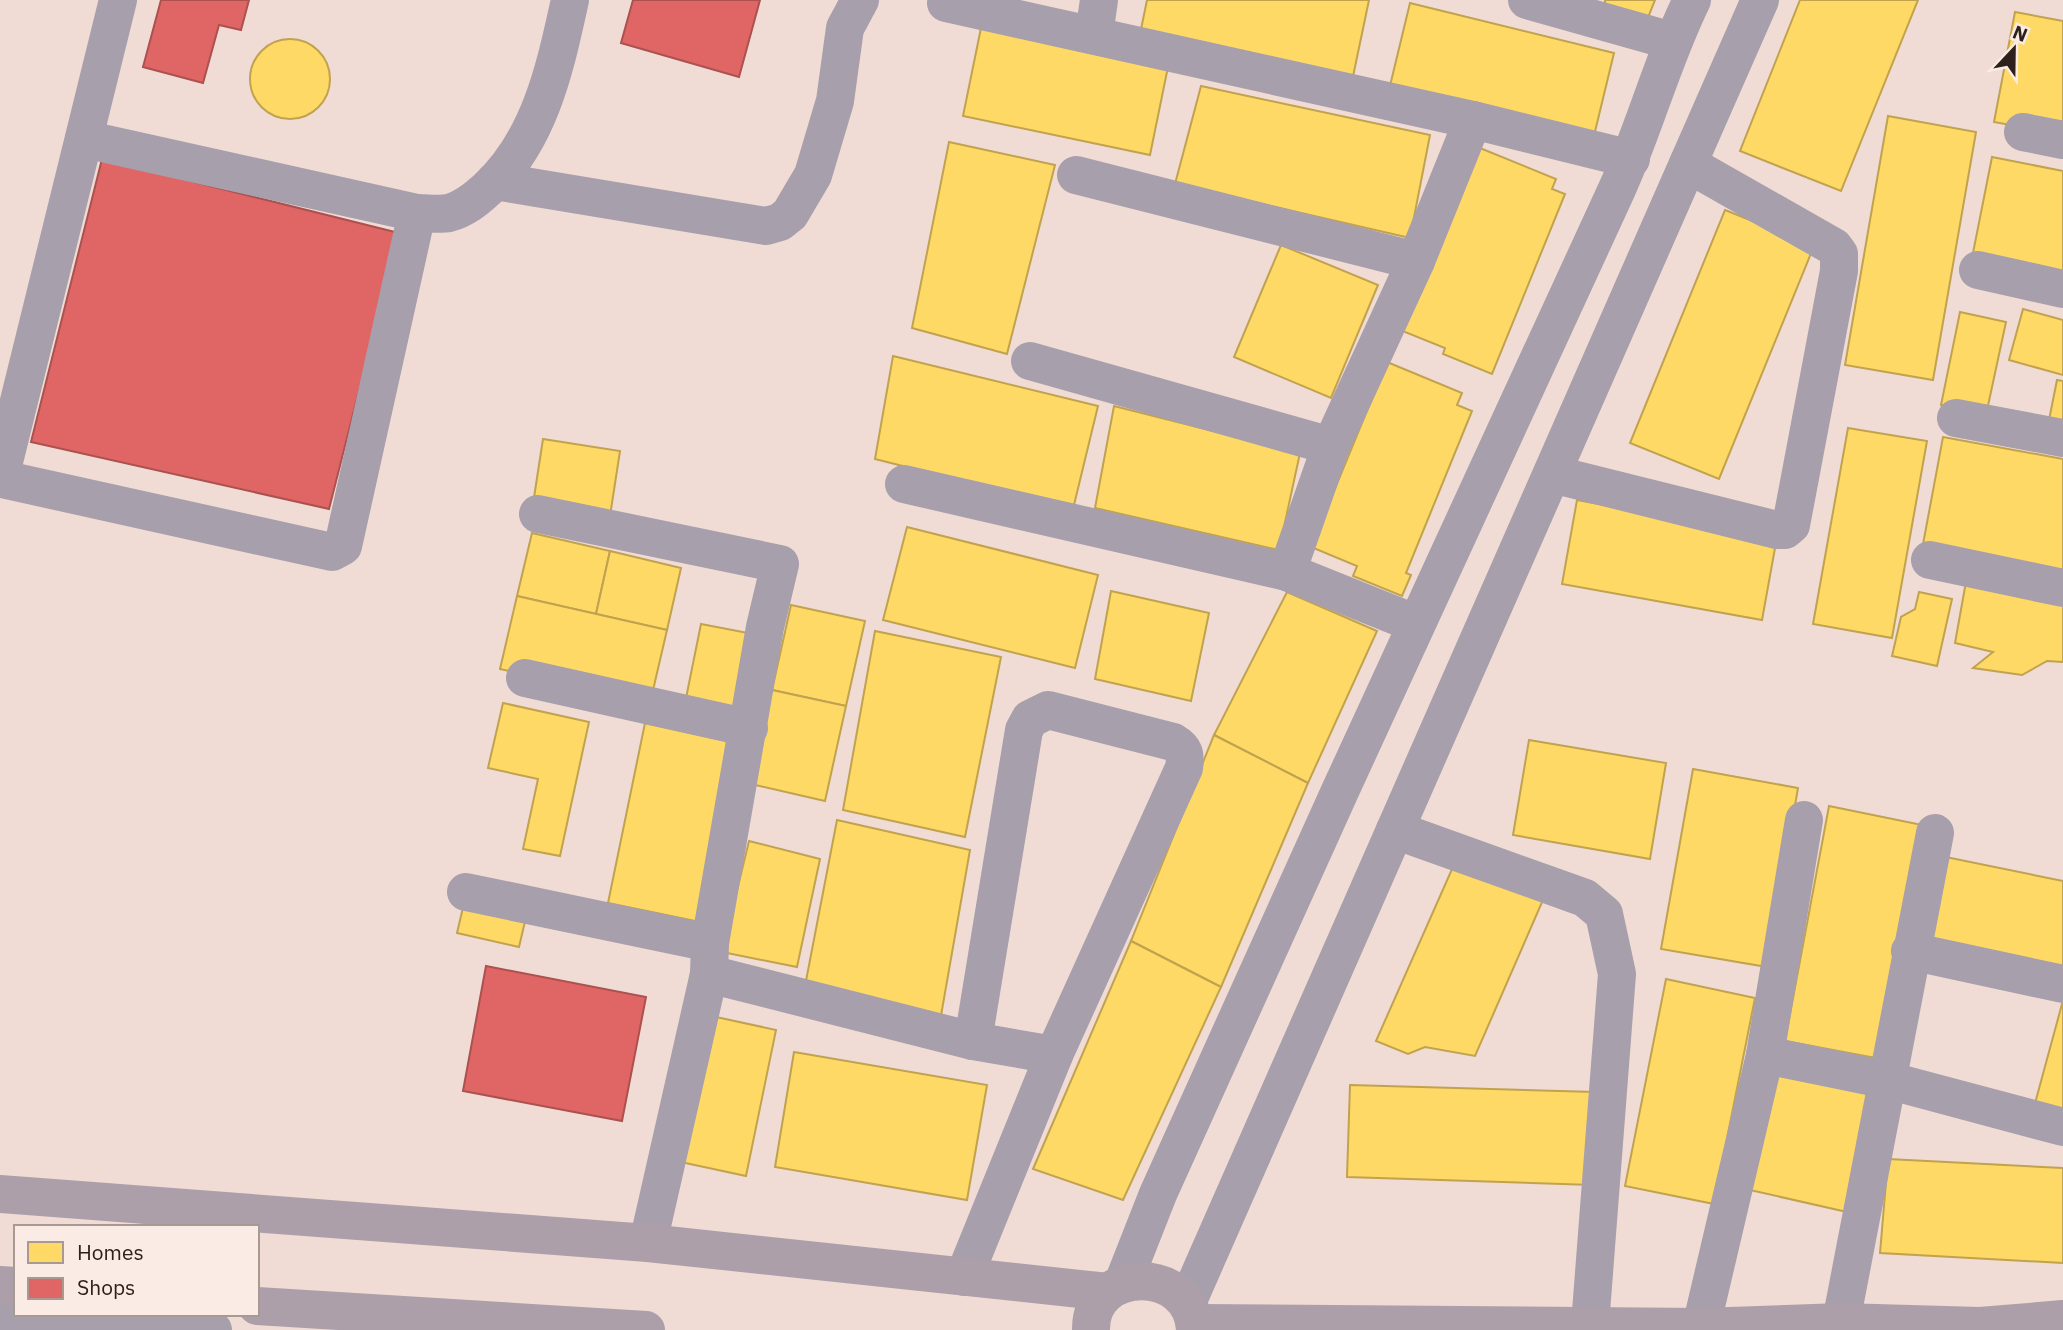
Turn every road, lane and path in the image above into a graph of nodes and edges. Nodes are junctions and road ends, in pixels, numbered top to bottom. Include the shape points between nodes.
1 (118, 0) edge
2 (570, 0) edge
3 (1692, 0) edge
4 (1760, 0) edge
5 (1532, 1) edge
6 (946, 3) dead end
7 (846, 9) edge
8 (1097, 17) edge
9 (1672, 41) junction
10 (1649, 110) junction
11 (1474, 120) junction
12 (2023, 132) dead end
13 (84, 139) junction
14 (2063, 140) edge
15 (1695, 148) junction
16 (1631, 159) junction
17 (1076, 175) dead end
18 (495, 181) junction
19 (417, 213) junction
20 (1416, 261) junction
21 (1978, 270) dead end
22 (2063, 289) edge
23 (1030, 361) dead end
24 (1956, 418) dead end
25 (1506, 426) junction
26 (2063, 438) edge
27 (1331, 446) junction
28 (1557, 462) junction
29 (1, 478) edge
30 (904, 484) dead end
31 (538, 514) dead end
32 (1930, 560) dead end
33 (1287, 572) junction
34 (2063, 588) edge
35 (1414, 623) junction
36 (525, 678) dead end
37 (748, 728) junction
38 (1804, 820) dead end
39 (1395, 830) junction
40 (1935, 833) dead end
41 (466, 892) dead end
42 (1910, 951) junction
43 (709, 958) junction
44 (2063, 984) edge
45 (973, 1041) junction
46 (1054, 1055) junction
47 (1765, 1055) junction
48 (1887, 1080) junction
49 (2063, 1126) edge
50 (0, 1194) edge
51 (648, 1243) junction
52 (964, 1277) junction
53 (1116, 1288) junction
54 (259, 1306) edge
55 (0, 1316) edge
56 (1193, 1319) edge
57 (2063, 1319) edge
58 (1841, 1322) junction
59 (1591, 1325) junction
60 (1701, 1327) junction
61 (161, 1328) edge
62 (213, 1330) edge
63 (646, 1330) edge
64 (1091, 1330) edge

1 - 13 street
2 - 18 street via 538,115
3 - 9 street
4 - 15 street
5 - 9 street
6 - 8 street
7 - 18 street via 835,101 813,175 803,197 780,222 766,226
8 - 11 street
9 - 10 street
10 - 15 street
10 - 16 street
11 - 16 street
11 - 20 street
12 - 14 street
13 - 19 street
13 - 29 street
15 - 28 street
15 - 28 street via 1839,254 1791,525 1777,530
16 - 25 street
17 - 20 street
18 - 19 street via 470,204 449,213
19 - 29 street via 343,546 338,550
20 - 27 street
21 - 22 street
23 - 27 street
24 - 26 street
25 - 28 street
25 - 35 street
27 - 33 street
28 - 39 street
30 - 33 street
31 - 37 street via 779,564
32 - 34 street
33 - 35 street
35 - 53 street
36 - 37 street
37 - 43 street
38 - 47 street
39 - 56 street
39 - 59 street via 1585,898 1604,914 1617,974
40 - 42 street
41 - 43 street
42 - 44 street
42 - 48 street
43 - 45 street
43 - 51 street
45 - 46 street
45 - 46 street via 1024,730 1030,719 1048,710 1173,742 1186,755
46 - 52 street
47 - 48 street
47 - 60 street
48 - 49 street
48 - 58 street
50 - 51 main road
51 - 52 main road
52 - 53 main road
53 - 56 main road via 1138,1280 1166,1284
53 - 64 main road via 1097,1306
54 - 63 main road
55 - 61 street
56 - 59 main road
57 - 58 main road via 1980,1326
58 - 60 main road
59 - 60 main road
61 - 62 street

